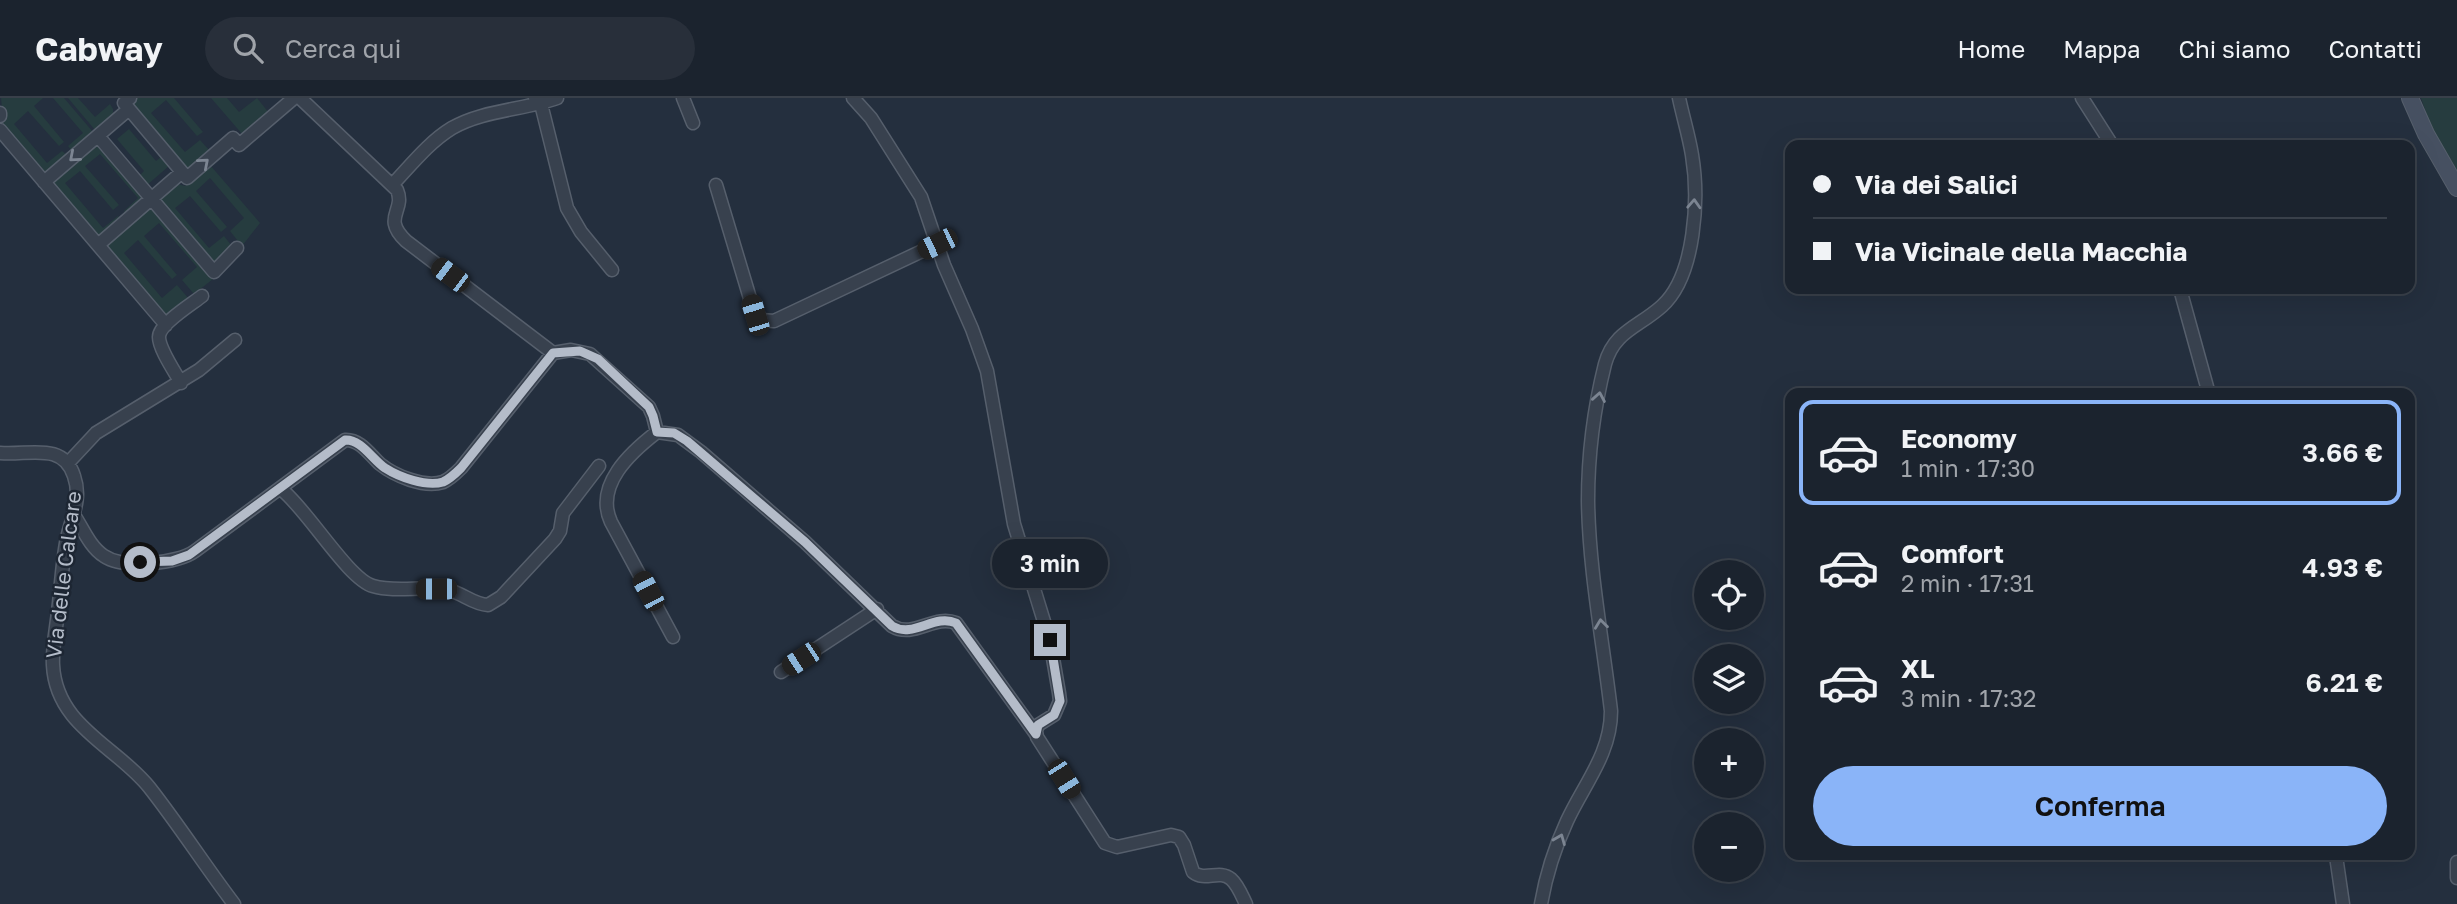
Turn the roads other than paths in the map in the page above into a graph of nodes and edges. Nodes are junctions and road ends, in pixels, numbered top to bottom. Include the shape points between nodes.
1 (293, 98) edge
2 (300, 98) edge
3 (557, 98) edge
4 (683, 98) edge
5 (853, 98) edge
6 (1679, 98) edge
7 (2082, 98) edge
8 (2410, 98) edge
9 (538, 101) edge
10 (129, 104) edge
11 (692, 123) dead end
12 (0, 130) edge
13 (98, 136) junction
14 (2109, 140) edge
15 (182, 172) junction
16 (44, 183) junction
17 (393, 184) junction
18 (716, 185) dead end
19 (2457, 188) edge
20 (151, 199) junction
21 (937, 244) junction
22 (98, 245) junction
23 (237, 248) dead end
24 (612, 270) dead end
25 (2181, 294) edge
26 (202, 296) dead end
27 (166, 325) junction
28 (235, 340) dead end
29 (553, 353) junction
30 (181, 383) junction
31 (2207, 388) edge
32 (657, 432) junction
33 (0, 453) edge
34 (68, 463) junction
35 (599, 466) dead end
36 (281, 489) junction
37 (74, 515) junction
38 (877, 609) junction
39 (673, 637) dead end
40 (782, 672) dead end
41 (1036, 734) junction
42 (2337, 860) edge
43 (2457, 862) edge
44 (2457, 878) edge
45 (234, 904) edge
46 (1246, 904) edge
47 (1541, 904) edge
48 (2343, 904) edge

15 -> 1 street via 187,178 233,138 239,145
2 - 17 street
3 - 9 street
4 - 11 street
5 - 21 street via 911,179
47 -> 6 street via 1560,836 1610,735 1589,522 1593,438 1611,348 1671,297 1688,254 1695,182
7 - 14 street
8 - 19 main road
9 - 17 street via 454,127
9 - 24 street via 567,208
10 - 13 street
10 - 15 street
12 - 16 street
13 -> 16 street
13 - 20 street
15 - 20 street
16 - 22 street
17 - 29 street via 400,198 395,225 403,239
18 - 21 street via 760,320 774,321
20 - 22 street
20 - 23 street via 214,272
21 - 41 street via 987,371 1014,524 1050,640 1060,701 1054,715 1038,725
22 - 27 street
25 - 31 street
26 - 27 street
27 - 30 street via 160,343
28 - 30 street
29 - 32 street via 580,351 598,359 649,407
29 - 36 street via 446,481 434,483 399,475 348,439
30 - 34 street via 96,433
32 - 38 street via 674,433 687,441
32 - 39 street via 626,459 609,488 606,508
33 - 34 street, Via delle Calcare via 45,452
34 - 37 street, Via delle Calcare via 78,490
35 - 36 street via 564,513 558,535 488,605 448,590 382,588 365,583
36 - 37 street via 191,554 172,561 107,558
37 - 45 street, Via delle Calcare via 53,652 59,692 79,725 148,786
38 - 40 street
38 - 41 street via 902,630 946,620 956,623
41 - 46 street via 1105,843 1117,847 1179,837 1192,872 1203,878 1227,877
42 - 48 street
43 - 44 street

